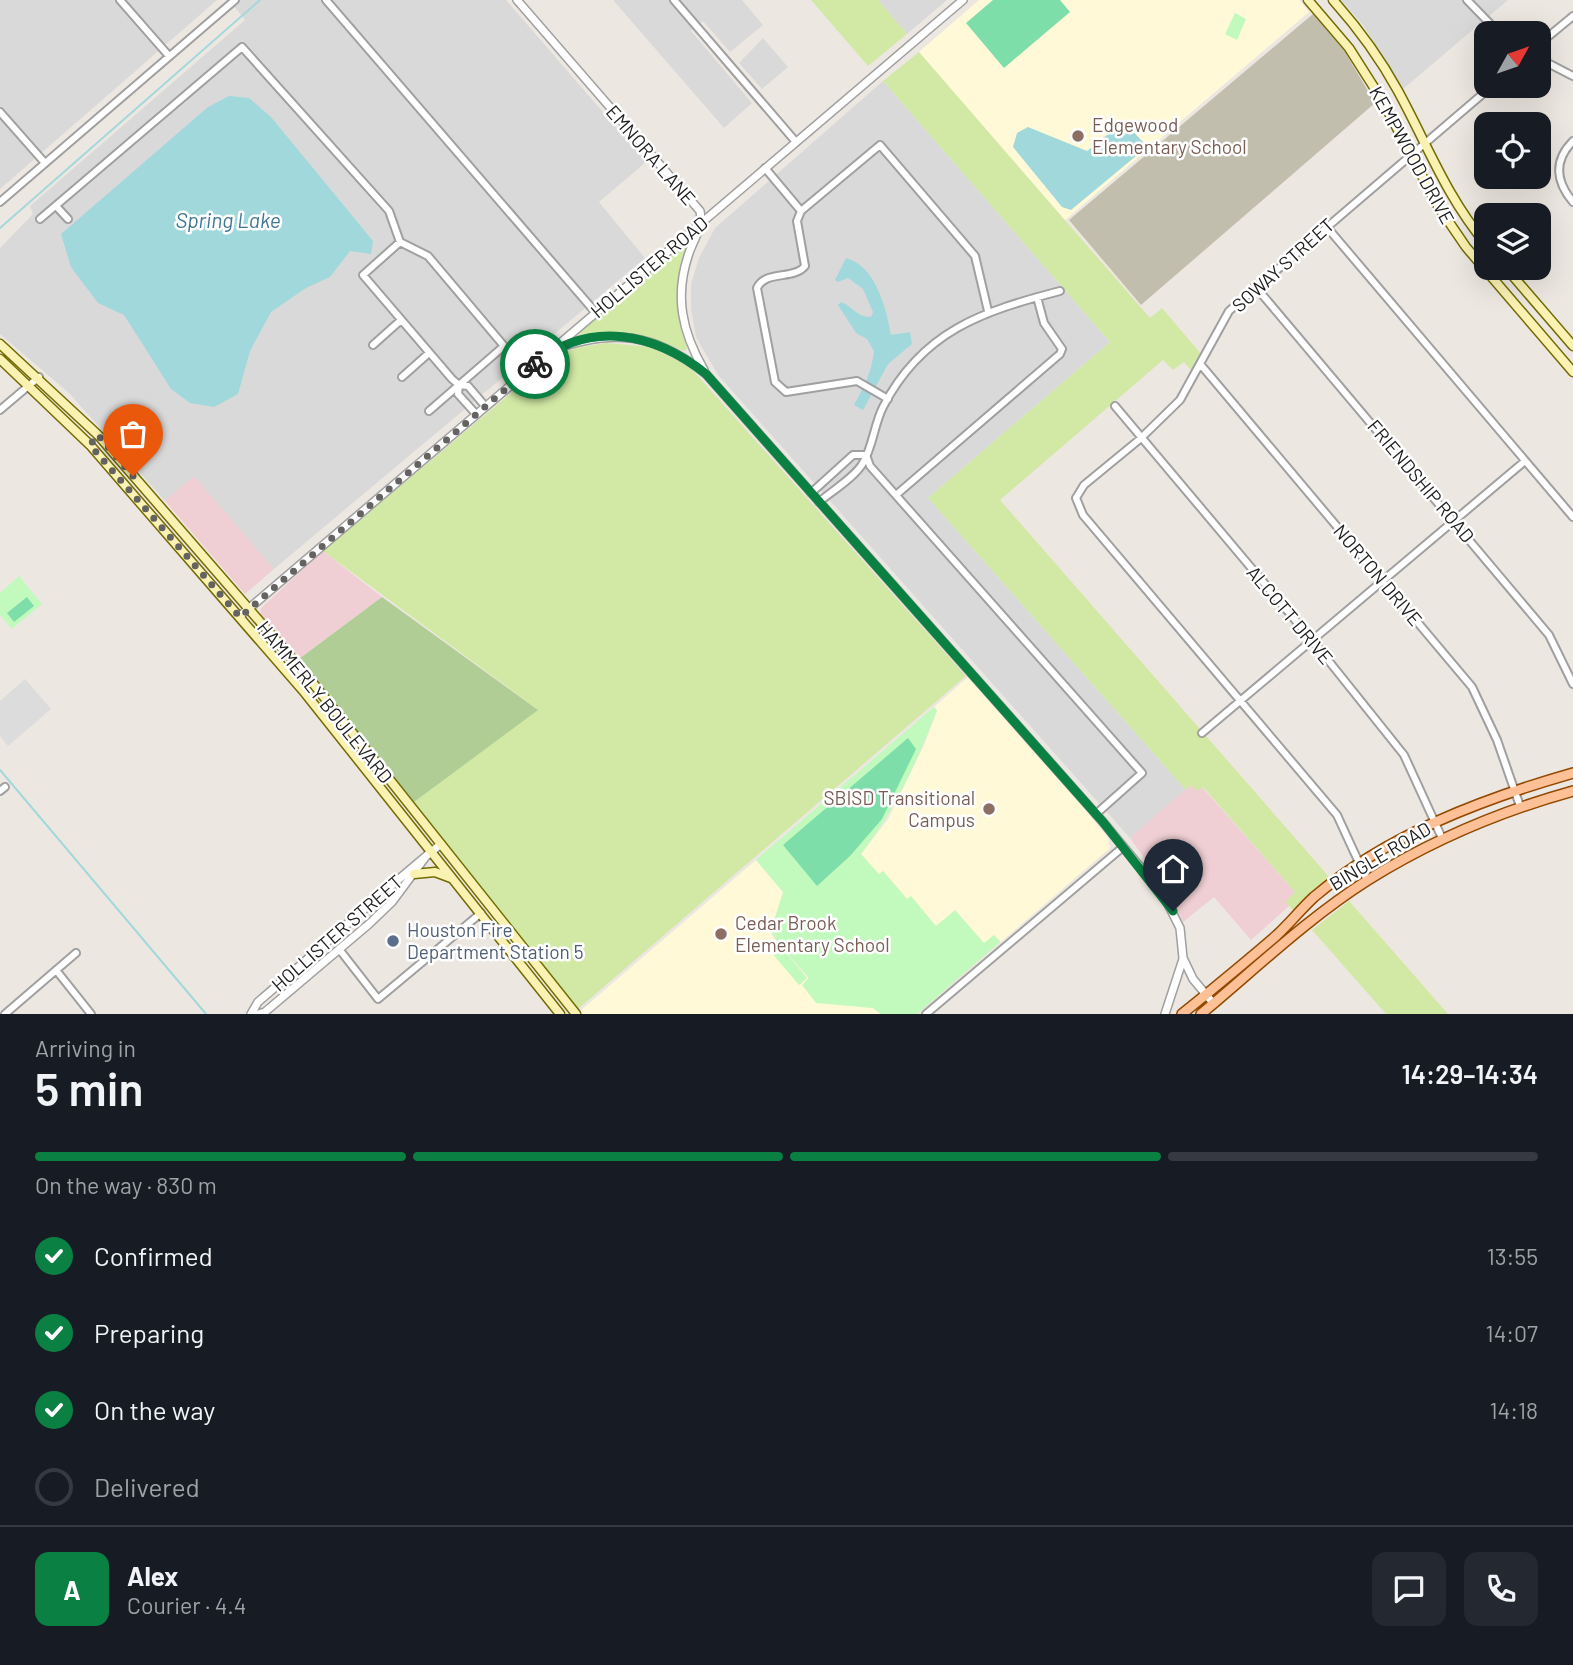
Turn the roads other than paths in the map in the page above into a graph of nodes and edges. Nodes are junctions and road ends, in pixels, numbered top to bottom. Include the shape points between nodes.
1 (120, 0) edge
2 (235, 0) edge
3 (326, 0) edge
4 (517, 0) edge
5 (674, 0) edge
6 (963, 0) edge
7 (1308, 0) edge
8 (1333, 0) edge
9 (1467, 0) edge
10 (1573, 16) edge
11 (1487, 21) edge
12 (1551, 34) edge
13 (169, 56) junction
14 (1380, 63) junction
15 (1551, 65) edge
16 (1364, 72) junction
17 (1573, 76) edge
18 (1478, 98) edge
19 (0, 112) edge
20 (1573, 141) edge
21 (796, 142) junction
22 (1423, 146) junction
23 (1410, 157) junction
24 (45, 163) junction
25 (765, 168) junction
26 (0, 202) edge
27 (1573, 202) edge
28 (56, 206) junction
29 (802, 211) junction
30 (40, 219) dead end
31 (68, 219) dead end
32 (702, 222) junction
33 (1326, 226) junction
34 (1473, 226) joint
35 (1458, 235) junction
36 (400, 242) junction
37 (1516, 280) edge
38 (1255, 286) junction
39 (1060, 291) dead end
40 (1037, 297) junction
41 (1534, 300) junction
42 (1520, 310) junction
43 (988, 311) junction
44 (596, 313) junction
45 (401, 320) junction
46 (0, 344) edge
47 (373, 345) dead end
48 (1573, 346) edge
49 (552, 350) junction
50 (429, 353) junction
51 (0, 359) edge
52 (1201, 366) junction
53 (1573, 372) edge
54 (706, 374) junction
55 (39, 377) junction
56 (402, 377) dead end
57 (30, 385) junction
58 (459, 385) junction
59 (888, 399) junction
60 (485, 406) junction
61 (1115, 406) dead end
62 (0, 410) edge
63 (429, 411) dead end
64 (476, 414) junction
65 (98, 435) junction
66 (1140, 439) junction
67 (90, 445) junction
68 (866, 455) junction
69 (1525, 461) junction
70 (811, 493) junction
71 (896, 495) junction
72 (819, 502) junction
73 (1573, 517) edge
74 (1454, 519) junction
75 (171, 520) junction
76 (162, 527) junction
77 (1382, 581) junction
78 (249, 608) junction
79 (240, 617) junction
80 (1312, 640) junction
81 (1573, 684) edge
82 (1240, 700) junction
83 (1202, 733) dead end
84 (1573, 774) edge
85 (1514, 790) junction
86 (1573, 791) edge
87 (1520, 806) junction
88 (1096, 814) junction
89 (1435, 822) junction
90 (1442, 838) junction
91 (441, 844) junction
92 (1123, 847) junction
93 (429, 853) junction
94 (1360, 864) junction
95 (414, 874) junction
96 (454, 879) junction
97 (1367, 880) junction
98 (481, 913) junction
99 (1279, 933) junction
100 (1287, 942) junction
101 (339, 949) junction
102 (76, 953) dead end
103 (1183, 958) junction
104 (539, 967) junction
105 (55, 970) junction
106 (529, 974) junction
107 (1206, 994) junction
108 (1213, 1003) junction
109 (556, 1012) edge
110 (5, 1014) edge
111 (91, 1014) edge
112 (251, 1014) edge
113 (258, 1014) edge
114 (576, 1014) edge
115 (926, 1014) edge
116 (1165, 1014) edge
117 (1182, 1014) edge
118 (1201, 1014) edge

1 - 13 street
2 - 13 street
3 - 44 street
4 - 32 street, EMNORA LANE via 700,211
5 - 21 street
6 - 21 street, HOLLISTER ROAD
7 - 16 main road, KEMPWOOD DRIVE
8 - 14 main road, KEMPWOOD DRIVE
9 - 11 street
10 - 12 street
13 - 24 street
14 - 16 main road
14 - 22 main road, KEMPWOOD DRIVE
15 - 17 street
16 - 23 main road, KEMPWOOD DRIVE
18 - 22 street, SOWAY STREET
19 - 24 street
20 - 27 street via 1558,166 1562,190
21 - 25 street, HOLLISTER ROAD
22 - 23 street, SOWAY STREET
22 - 34 main road, KEMPWOOD DRIVE
23 - 33 street, SOWAY STREET
23 - 35 main road, KEMPWOOD DRIVE
24 - 26 street
25 - 29 street
25 - 32 street, HOLLISTER ROAD
28 - 30 street
28 - 31 street
28 - 36 street via 242,47 389,212
29 - 43 street via 880,145 975,256
29 - 59 street via 797,221 803,270 765,279 757,288 775,382 786,392 860,383
32 - 44 street, HOLLISTER ROAD
32 - 54 street, EMNORA LANE via 685,265 681,307 691,348
33 - 38 street, SOWAY STREET
33 - 69 street
34 - 35 main road
35 - 42 main road, KEMPWOOD DRIVE
36 - 45 street via 363,275
36 - 58 street via 428,256 504,346
37 - 41 main road
38 - 52 street, SOWAY STREET via 1229,311
38 - 74 street, FRIENDSHIP ROAD
39 - 40 street
40 - 43 street
40 - 71 street via 1041,316 1062,349 1060,355
41 - 42 main road
41 - 48 main road
42 - 53 main road, KEMPWOOD DRIVE
43 - 59 street via 927,350
44 - 49 street, HOLLISTER ROAD
45 - 47 street
45 - 50 street
46 - 55 main road, HAMMERLY BOULEVARD
49 - 54 street, EMNORA LANE via 598,337 641,339 682,355
49 - 60 street, HOLLISTER ROAD
50 - 56 street
50 - 58 street
51 - 57 main road, HAMMERLY BOULEVARD
52 - 66 street, SOWAY STREET via 1180,400
52 - 77 street, NORTON DRIVE
54 - 70 street, EMNORA LANE
55 - 57 street
55 - 65 main road, HAMMERLY BOULEVARD
57 - 62 street
57 - 67 main road, HAMMERLY BOULEVARD
58 - 60 street via 468,386
58 - 63 street
58 - 64 street via 458,394
59 - 68 street
60 - 64 street, HOLLISTER ROAD
61 - 66 street, ALCOTT DRIVE
64 - 78 street, HOLLISTER ROAD
65 - 67 main road
65 - 75 main road, HAMMERLY BOULEVARD
66 - 80 street, ALCOTT DRIVE
66 - 82 street, SOWAY STREET via 1084,485 1076,498 1083,515
67 - 76 main road, HAMMERLY BOULEVARD
68 - 70 street via 853,455
68 - 71 street
68 - 72 street via 863,464
69 - 73 street
69 - 74 street
70 - 72 street, EMNORA LANE
71 - 88 street via 1142,773
72 - 88 street, EMNORA LANE
74 - 77 street
74 - 81 street, FRIENDSHIP ROAD via 1549,635
75 - 76 main road
75 - 78 main road, HAMMERLY BOULEVARD
76 - 79 main road, HAMMERLY BOULEVARD
77 - 80 street
77 - 85 street, NORTON DRIVE via 1472,687
78 - 79 street, HOLLISTER ROAD
78 - 91 main road, HAMMERLY BOULEVARD
79 - 93 main road, HAMMERLY BOULEVARD via 312,700
80 - 82 street
80 - 89 street, ALCOTT DRIVE via 1404,755
82 - 83 street
82 - 94 street via 1337,815
84 - 85 main road, BINGLE ROAD
85 - 87 street, NORTON DRIVE
85 - 89 main road, BINGLE ROAD
86 - 87 main road, BINGLE ROAD
87 - 90 main road, BINGLE ROAD
88 - 92 street, EMNORA LANE
89 - 90 street, ALCOTT DRIVE
89 - 94 main road, BINGLE ROAD
90 - 97 main road, BINGLE ROAD
91 - 93 street, HOLLISTER STREET
91 - 104 main road, HAMMERLY BOULEVARD
92 - 103 street, EMNORA LANE via 1173,911
92 - 115 street
93 - 95 street, HOLLISTER STREET
93 - 96 main road, HAMMERLY BOULEVARD
93 - 112 street, HOLLISTER STREET via 258,1002
94 - 97 street
94 - 99 main road, BINGLE ROAD via 1314,897
95 - 96 main road via 435,872
95 - 101 street, HOLLISTER STREET via 392,902
96 - 98 main road, HAMMERLY BOULEVARD
97 - 100 main road, BINGLE ROAD
98 - 101 street via 378,999
98 - 106 main road, HAMMERLY BOULEVARD
99 - 100 main road
99 - 107 main road, BINGLE ROAD
100 - 108 main road, BINGLE ROAD
101 - 113 street, HOLLISTER STREET
102 - 105 street
103 - 107 street, EMNORA LANE
103 - 116 street
104 - 106 main road
104 - 114 main road, HAMMERLY BOULEVARD
105 - 110 street
105 - 111 street
106 - 109 main road, HAMMERLY BOULEVARD
107 - 108 street, EMNORA LANE
107 - 117 main road, BINGLE ROAD
108 - 118 main road, BINGLE ROAD

